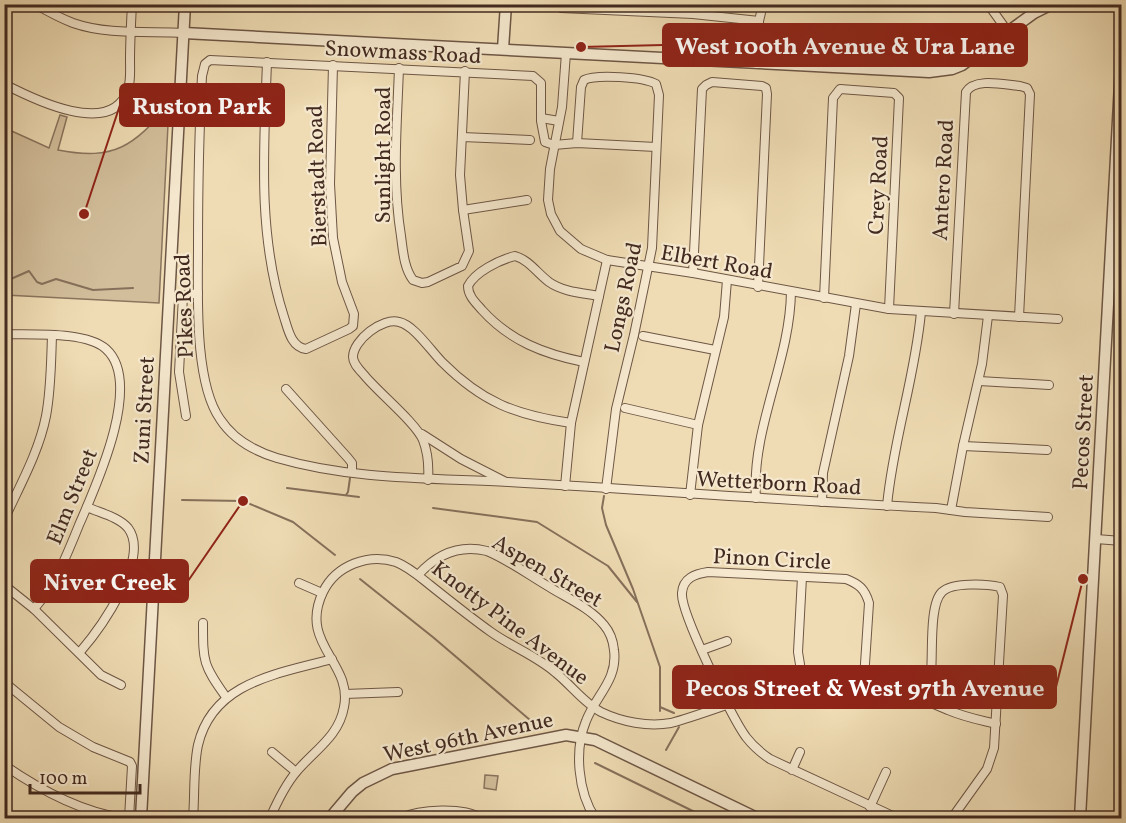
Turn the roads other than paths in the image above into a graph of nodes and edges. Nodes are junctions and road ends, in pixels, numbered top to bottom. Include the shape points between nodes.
1 (35, 4) edge
2 (132, 4) edge
3 (185, 4) edge
4 (506, 4) edge
5 (555, 4) edge
6 (763, 4) edge
7 (988, 4) edge
8 (1052, 4) edge
9 (623, 8) edge
10 (693, 9) edge
11 (759, 21) junction
12 (131, 30) junction
13 (1008, 32) junction
14 (184, 33) junction
15 (1122, 47) edge
16 (503, 49) junction
17 (566, 53) junction
18 (207, 62) joint
19 (267, 62) junction
20 (757, 64) junction
21 (333, 65) junction
22 (399, 69) junction
23 (465, 71) junction
24 (4, 84) edge
25 (541, 118) junction
26 (559, 121) junction
27 (462, 137) junction
28 (530, 140) dead end
29 (578, 143) junction
30 (554, 145) junction
31 (656, 147) junction
32 (527, 200) dead end
33 (463, 210) junction
34 (607, 260) junction
35 (648, 267) junction
36 (693, 273) junction
37 (727, 280) junction
38 (758, 287) junction
39 (791, 292) junction
40 (198, 293) junction
41 (599, 296) junction
42 (824, 298) junction
43 (856, 304) junction
44 (889, 309) junction
45 (921, 312) junction
46 (954, 314) junction
47 (988, 316) junction
48 (1019, 317) junction
49 (1058, 319) dead end
50 (4, 334) edge
51 (52, 336) junction
52 (643, 336) dead end
53 (715, 350) junction
54 (584, 362) junction
55 (979, 381) junction
56 (1049, 385) dead end
57 (286, 389) dead end
58 (625, 408) dead end
59 (186, 416) dead end
60 (571, 423) junction
61 (698, 425) junction
62 (419, 432) junction
63 (963, 446) junction
64 (1047, 450) dead end
65 (332, 469) joint
66 (351, 472) junction
67 (428, 480) junction
68 (508, 482) junction
69 (565, 486) junction
70 (606, 489) junction
71 (690, 495) junction
72 (756, 498) junction
73 (822, 502) junction
74 (886, 506) junction
75 (87, 507) junction
76 (951, 510) junction
77 (1048, 517) dead end
78 (4, 520) edge
79 (1096, 539) junction
80 (1122, 541) edge
81 (418, 575) junction
82 (802, 577) junction
83 (299, 583) dead end
84 (4, 585) edge
85 (322, 593) junction
86 (34, 609) junction
87 (203, 623) dead end
88 (727, 641) dead end
89 (702, 650) junction
90 (80, 652) junction
91 (332, 659) junction
92 (864, 679) junction
93 (803, 682) junction
94 (121, 685) dead end
95 (6, 687) edge
96 (398, 692) dead end
97 (345, 694) junction
98 (226, 697) junction
99 (925, 700) junction
100 (728, 704) junction
101 (594, 707) junction
102 (996, 724) junction
103 (582, 736) junction
104 (272, 752) dead end
105 (800, 752) dead end
106 (4, 765) edge
107 (792, 770) junction
108 (296, 772) junction
109 (886, 772) dead end
110 (870, 807) junction
111 (122, 819) edge
112 (129, 819) edge
113 (141, 819) edge
114 (193, 819) edge
115 (270, 819) edge
116 (330, 819) edge
117 (401, 819) edge
118 (481, 819) edge
119 (595, 819) edge
120 (757, 819) edge
121 (897, 819) edge
122 (952, 819) edge
123 (1080, 819) edge

1 - 12 street via 83,26
2 - 12 street
3 - 14 street, Zuni Street
4 - 16 street
5 - 9 street via 561,8
6 - 11 street
7 - 13 street
8 - 13 street
9 - 10 street
10 - 11 street
11 - 20 street
12 - 14 street
12 - 24 street via 128,90 118,104 99,113 55,107
13 - 20 street via 962,65 942,71
14 - 16 street
14 - 113 street, Zuni Street
15 - 79 street, Pecos Street
16 - 17 street
17 - 20 street
17 - 26 street, Elbert Road
18 - 19 street, Snowmass Road
18 - 40 street, Pikes Road via 202,76 198,153
19 - 21 street, Snowmass Road
19 - 21 street, Bierstadt Road via 264,208 276,287 289,333 302,349 353,326 355,319 333,238
21 - 22 street, Snowmass Road
22 - 23 street, Snowmass Road
22 - 33 street, Sunlight Road via 397,211 406,265 417,282 428,282 462,266 469,251
23 - 25 street, Snowmass Road via 537,78 541,83
23 - 27 street
25 - 26 street
25 - 30 street via 546,142
26 - 30 street, Elbert Road
27 - 28 street
27 - 33 street
29 - 30 street
29 - 31 street
29 - 31 street, Longs Road via 581,87 587,78 651,81 658,88
30 - 34 street, Elbert Road via 548,200 551,214 572,243
31 - 35 street, Longs Road
32 - 33 street
34 - 35 street, Elbert Road
34 - 41 street
35 - 36 street, Elbert Road
35 - 70 street, Longs Road via 616,409
36 - 37 street, Elbert Road
36 - 38 street via 702,89 712,82 764,87 767,99
37 - 38 street, Elbert Road
37 - 53 street via 724,317
38 - 39 street, Elbert Road
39 - 42 street, Elbert Road
39 - 72 street via 786,337 760,447
40 - 59 street via 183,296 179,372
40 - 65 street, Pikes Road via 204,374 219,418 253,449
41 - 54 street
41 - 54 street via 557,286 519,257 506,258 468,283 468,292 489,318 521,342
42 - 43 street, Elbert Road
42 - 44 street, Crey Road via 835,94 840,90 894,93 899,98
43 - 44 street, Elbert Road
43 - 73 street via 849,356 823,473
44 - 45 street, Elbert Road
45 - 46 street, Elbert Road
45 - 74 street via 915,365
46 - 47 street, Elbert Road
46 - 48 street, Antero Road via 966,92 978,84 1006,85 1024,87 1029,92
47 - 48 street, Elbert Road
47 - 55 street
48 - 49 street, Elbert Road
50 - 51 street, Elm Street
51 - 75 street, Elm Street via 87,339 106,349 117,364 120,389 116,423
51 - 78 street via 46,416
52 - 53 street
53 - 61 street
54 - 60 street
55 - 56 street
55 - 63 street
57 - 66 street via 352,463
58 - 61 street
60 - 62 street, Wetterborn Road via 522,414 489,399 450,370 410,328 389,321 359,341 354,362
60 - 69 street
61 - 71 street
62 - 67 street via 427,453
62 - 68 street, Wetterborn Road
63 - 64 street
63 - 76 street
65 - 66 street, Wetterborn Road
66 - 67 street, Wetterborn Road
67 - 68 street, Wetterborn Road
68 - 69 street, Wetterborn Road
69 - 70 street, Wetterborn Road
70 - 71 street, Wetterborn Road
71 - 72 street, Wetterborn Road
72 - 73 street, Wetterborn Road
73 - 74 street, Wetterborn Road
74 - 76 street, Wetterborn Road
75 - 86 street, Elm Street via 59,571
75 - 90 street via 125,525 133,538 135,556 107,616
76 - 77 street, Wetterborn Road
79 - 80 street
79 - 123 street, Pecos Street
81 - 85 street, Knotty Pine Avenue via 387,560 364,561 341,570
81 - 101 street, Knotty Pine Avenue via 492,633 542,662
81 - 101 street, Aspen Street via 449,551 479,549 588,610 610,634 614,652 612,676
82 - 89 street, Pinon Circle via 708,572 690,577 684,585 682,600
82 - 92 street, Pinon Circle via 846,579 865,590 869,611
82 - 93 street via 798,652
83 - 85 street
84 - 86 street
85 - 91 street via 317,626
86 - 90 street
87 - 98 street via 205,664
88 - 89 street
89 - 100 street, Pinon Circle
90 - 94 street via 101,675
91 - 97 street
91 - 98 street via 250,683
92 - 93 street, Knotty Pine Avenue via 831,677
92 - 99 street, Knotty Pine Avenue
93 - 100 street, Knotty Pine Avenue
95 - 112 street via 59,727 130,762
96 - 97 street
97 - 108 street via 336,729
98 - 114 street via 207,723 198,746
99 - 102 street, Knotty Pine Avenue
99 - 102 street via 931,675 935,606 940,593 951,586 1000,586 1003,595
100 - 101 street, Knotty Pine Avenue via 682,720 653,725
100 - 107 street, Pinon Circle via 755,748
101 - 103 street, Aspen Street
102 - 122 street via 987,769
103 - 116 street, West 96th Avenue via 556,736 392,769 357,787
103 - 119 street, Aspen Street via 582,787
103 - 120 street, West 96th Avenue
104 - 108 street
105 - 107 street
106 - 111 street via 59,798
107 - 110 street, Pinon Circle
108 - 115 street
109 - 110 street
110 - 121 street, Pinon Circle
117 - 118 street via 423,812 460,811

